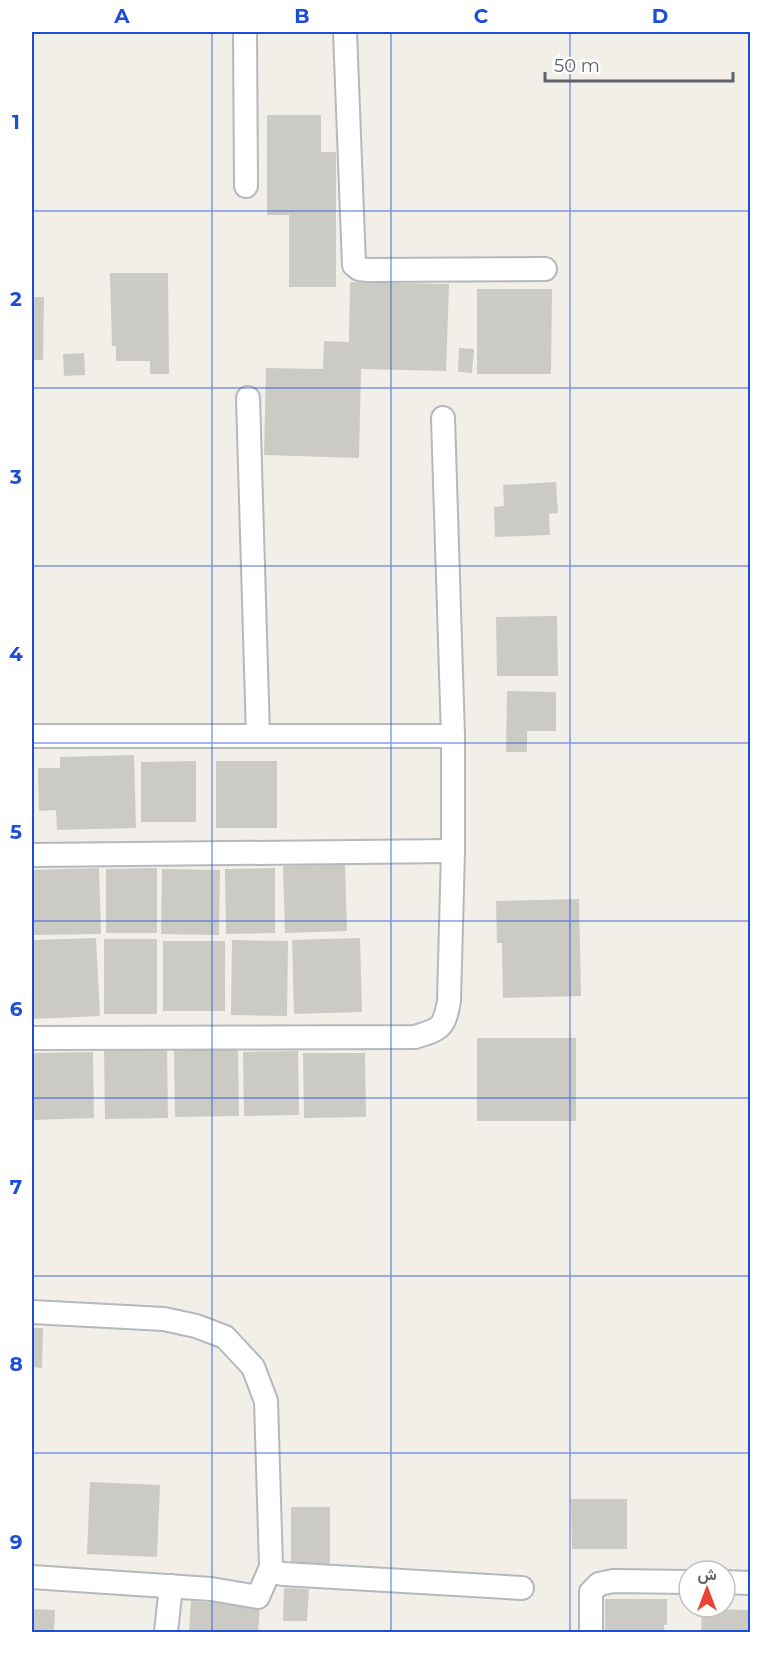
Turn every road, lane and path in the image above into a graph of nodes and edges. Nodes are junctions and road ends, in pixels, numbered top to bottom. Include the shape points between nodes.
1 (245, 32) edge
2 (345, 32) edge
3 (246, 186) dead end
4 (545, 269) dead end
5 (248, 398) dead end
6 (443, 418) dead end
7 (32, 736) edge
8 (258, 736) junction
9 (453, 736) junction
10 (453, 851) junction
11 (32, 855) edge
12 (32, 1038) edge
13 (32, 1312) edge
14 (271, 1567) junction
15 (32, 1577) edge
16 (677, 1582) edge
17 (171, 1586) junction
18 (522, 1588) dead end
19 (166, 1632) edge
20 (591, 1632) edge

1 - 3 street
2 - 4 street via 354,265 368,270
5 - 8 street
6 - 9 street
7 - 8 street
8 - 9 street
9 - 10 street
10 - 11 street
10 - 12 street via 449,1001 446,1018 438,1029 415,1037
13 - 14 street via 164,1319 196,1326 225,1337 254,1367 267,1401
14 - 17 street via 258,1596
14 - 18 street via 283,1574
15 - 17 street
16 - 20 street via 599,1584 591,1592
17 - 19 street

